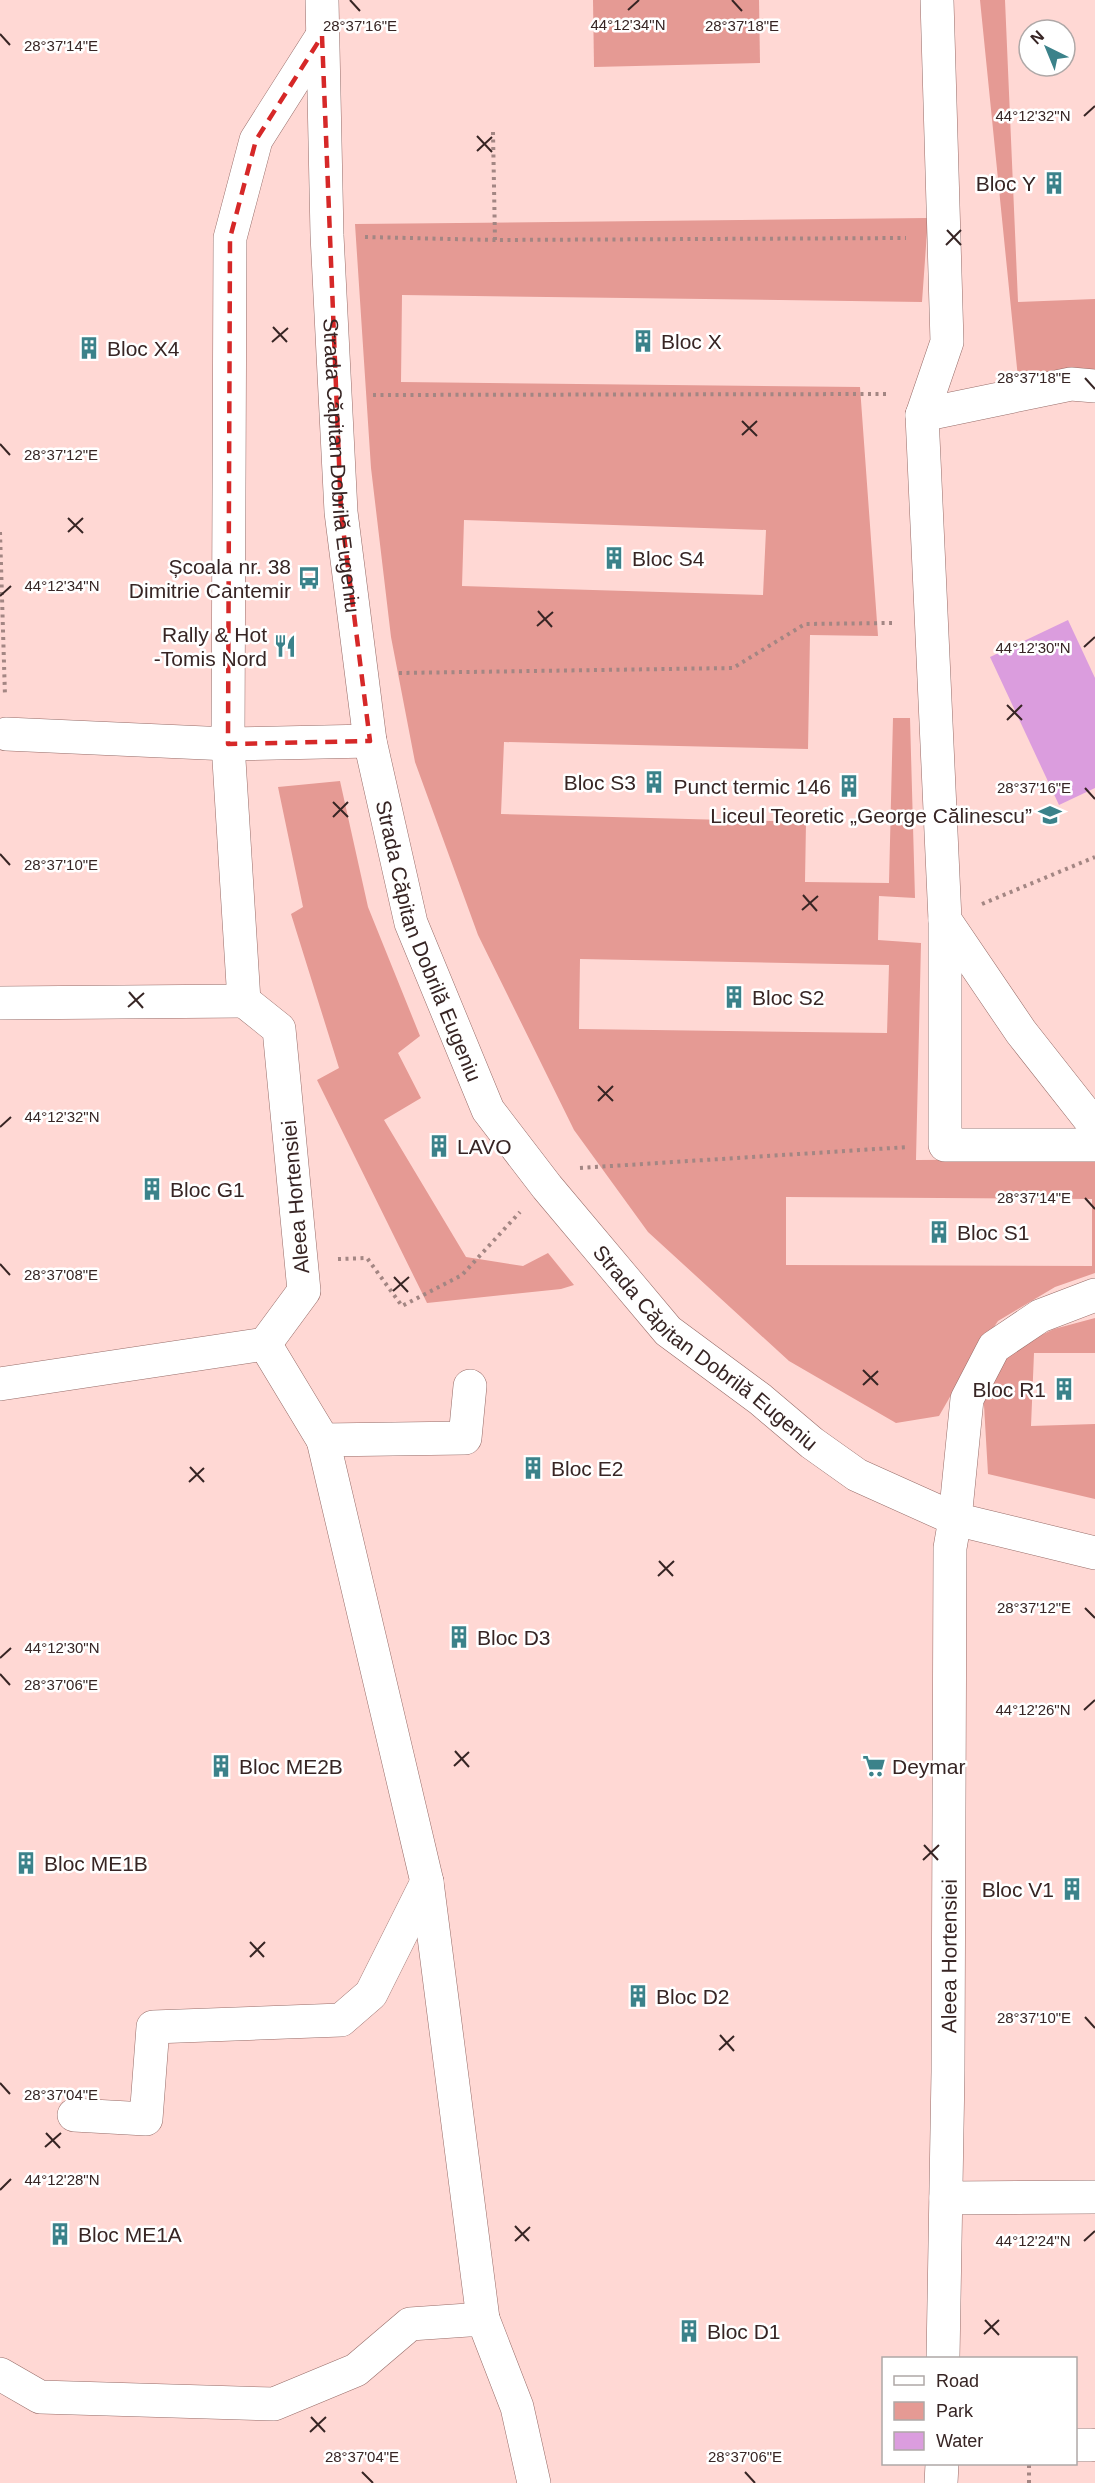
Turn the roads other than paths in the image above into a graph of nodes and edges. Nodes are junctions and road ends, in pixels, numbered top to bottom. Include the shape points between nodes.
1 (322, 0) edge
2 (937, 0) edge
3 (322, 36) junction
4 (1095, 386) edge
5 (926, 404) junction
6 (6, 734) road end
7 (370, 741) junction
8 (228, 744) junction
9 (945, 920) junction
10 (244, 1001) junction
11 (0, 1003) edge
12 (1095, 1126) edge
13 (1095, 1145) edge
14 (1095, 1295) edge
15 (265, 1344) junction
16 (0, 1384) edge
17 (470, 1386) dead end
18 (323, 1440) junction
19 (955, 1519) junction
20 (1095, 1553) edge
21 (427, 1882) junction
22 (74, 2115) dead end
23 (1095, 2197) edge
24 (946, 2198) junction
25 (483, 2319) junction
26 (943, 2357) edge
27 (0, 2374) edge
28 (942, 2465) edge
29 (534, 2483) edge
30 (941, 2483) edge

1 - 3 street, Strada Căpitan Dobrilă Eugeniu
2 - 5 street via 946,342
3 - 7 street, Strada Căpitan Dobrilă Eugeniu via 341,512
3 - 8 street via 256,140 230,238
4 - 5 street via 1071,384
5 - 9 street
6 - 8 street
7 - 8 street
7 - 19 street, Strada Căpitan Dobrilă Eugeniu via 411,923 488,1110 547,1187 668,1330 857,1475
8 - 10 street
9 - 12 street via 1022,1032
9 - 13 street via 945,1145
10 - 11 street
10 - 15 street, Aleea Hortensiei via 279,1029 304,1291
14 - 19 street, Aleea Hortensiei via 1040,1316 994,1347 967,1399
15 - 16 street
15 - 18 street
17 - 18 street via 465,1438
18 - 21 street
19 - 20 street, Strada Căpitan Dobrilă Eugeniu
19 - 24 street, Aleea Hortensiei via 950,1548
21 - 22 street via 371,1994 341,2020 153,2027 146,2118
21 - 25 street
23 - 24 street
24 - 26 street, Aleea Hortensiei
25 - 27 street via 410,2324 356,2370 274,2404 40,2397
25 - 29 street via 517,2407
28 - 30 street

